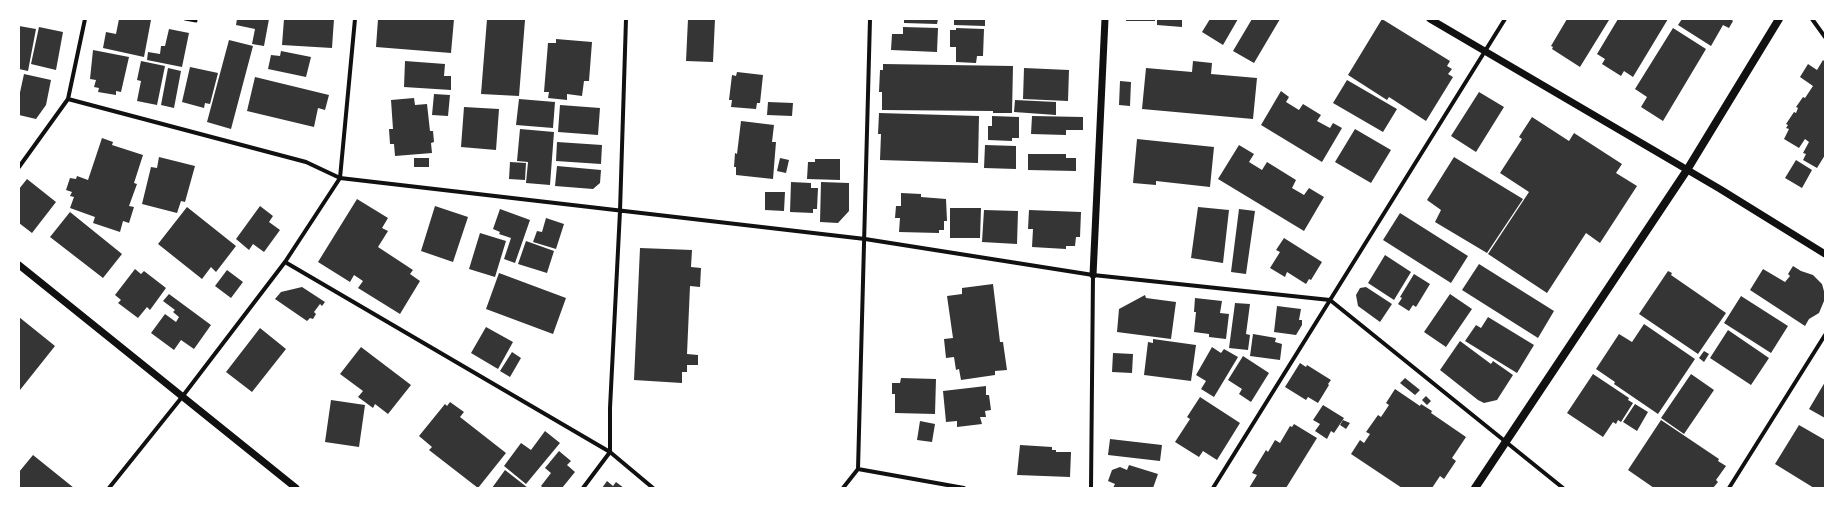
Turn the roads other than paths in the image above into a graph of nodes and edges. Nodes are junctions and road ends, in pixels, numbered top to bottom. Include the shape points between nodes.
1 (85, 19) edge
2 (185, 19) edge
3 (355, 19) edge
4 (626, 19) edge
5 (870, 19) edge
6 (1105, 19) edge
7 (1430, 19) edge
8 (1505, 19) edge
9 (1779, 19) edge
10 (1812, 19) edge
11 (196, 22) dead end
12 (1825, 37) edge
13 (1486, 52) junction
14 (68, 99) junction
15 (19, 167) edge
16 (1687, 170) junction
17 (340, 178) junction
18 (620, 211) junction
19 (865, 239) junction
20 (1825, 254) edge
21 (285, 262) junction
22 (19, 265) edge
23 (1093, 275) junction
24 (1330, 300) junction
25 (1825, 335) edge
26 (182, 397) junction
27 (1506, 442) junction
28 (610, 452) junction
29 (858, 469) junction
30 (109, 488) edge
31 (296, 488) edge
32 (583, 488) edge
33 (653, 488) edge
34 (843, 488) edge
35 (964, 488) edge
36 (1091, 488) edge
37 (1213, 488) edge
38 (1475, 488) edge
39 (1563, 488) edge
40 (1729, 488) edge

1 - 14 street
2 - 11 lane
3 - 17 street
4 - 18 street
5 - 19 street
6 - 23 street
7 - 13 street
8 - 13 street
9 - 16 main road
10 - 12 street
13 - 16 street
13 - 24 street
14 - 15 street
14 - 17 street via 306,162
16 - 20 street
16 - 27 main road
17 - 18 street
17 - 21 street
18 - 19 street
18 - 28 street
19 - 23 street
19 - 29 street
21 - 26 street
21 - 28 street
22 - 26 street
23 - 24 street
23 - 36 street
24 - 27 street
24 - 37 street
25 - 40 street
26 - 30 street
26 - 31 street
27 - 38 main road
27 - 39 street
28 - 32 street
28 - 33 street
29 - 34 street
29 - 35 street

